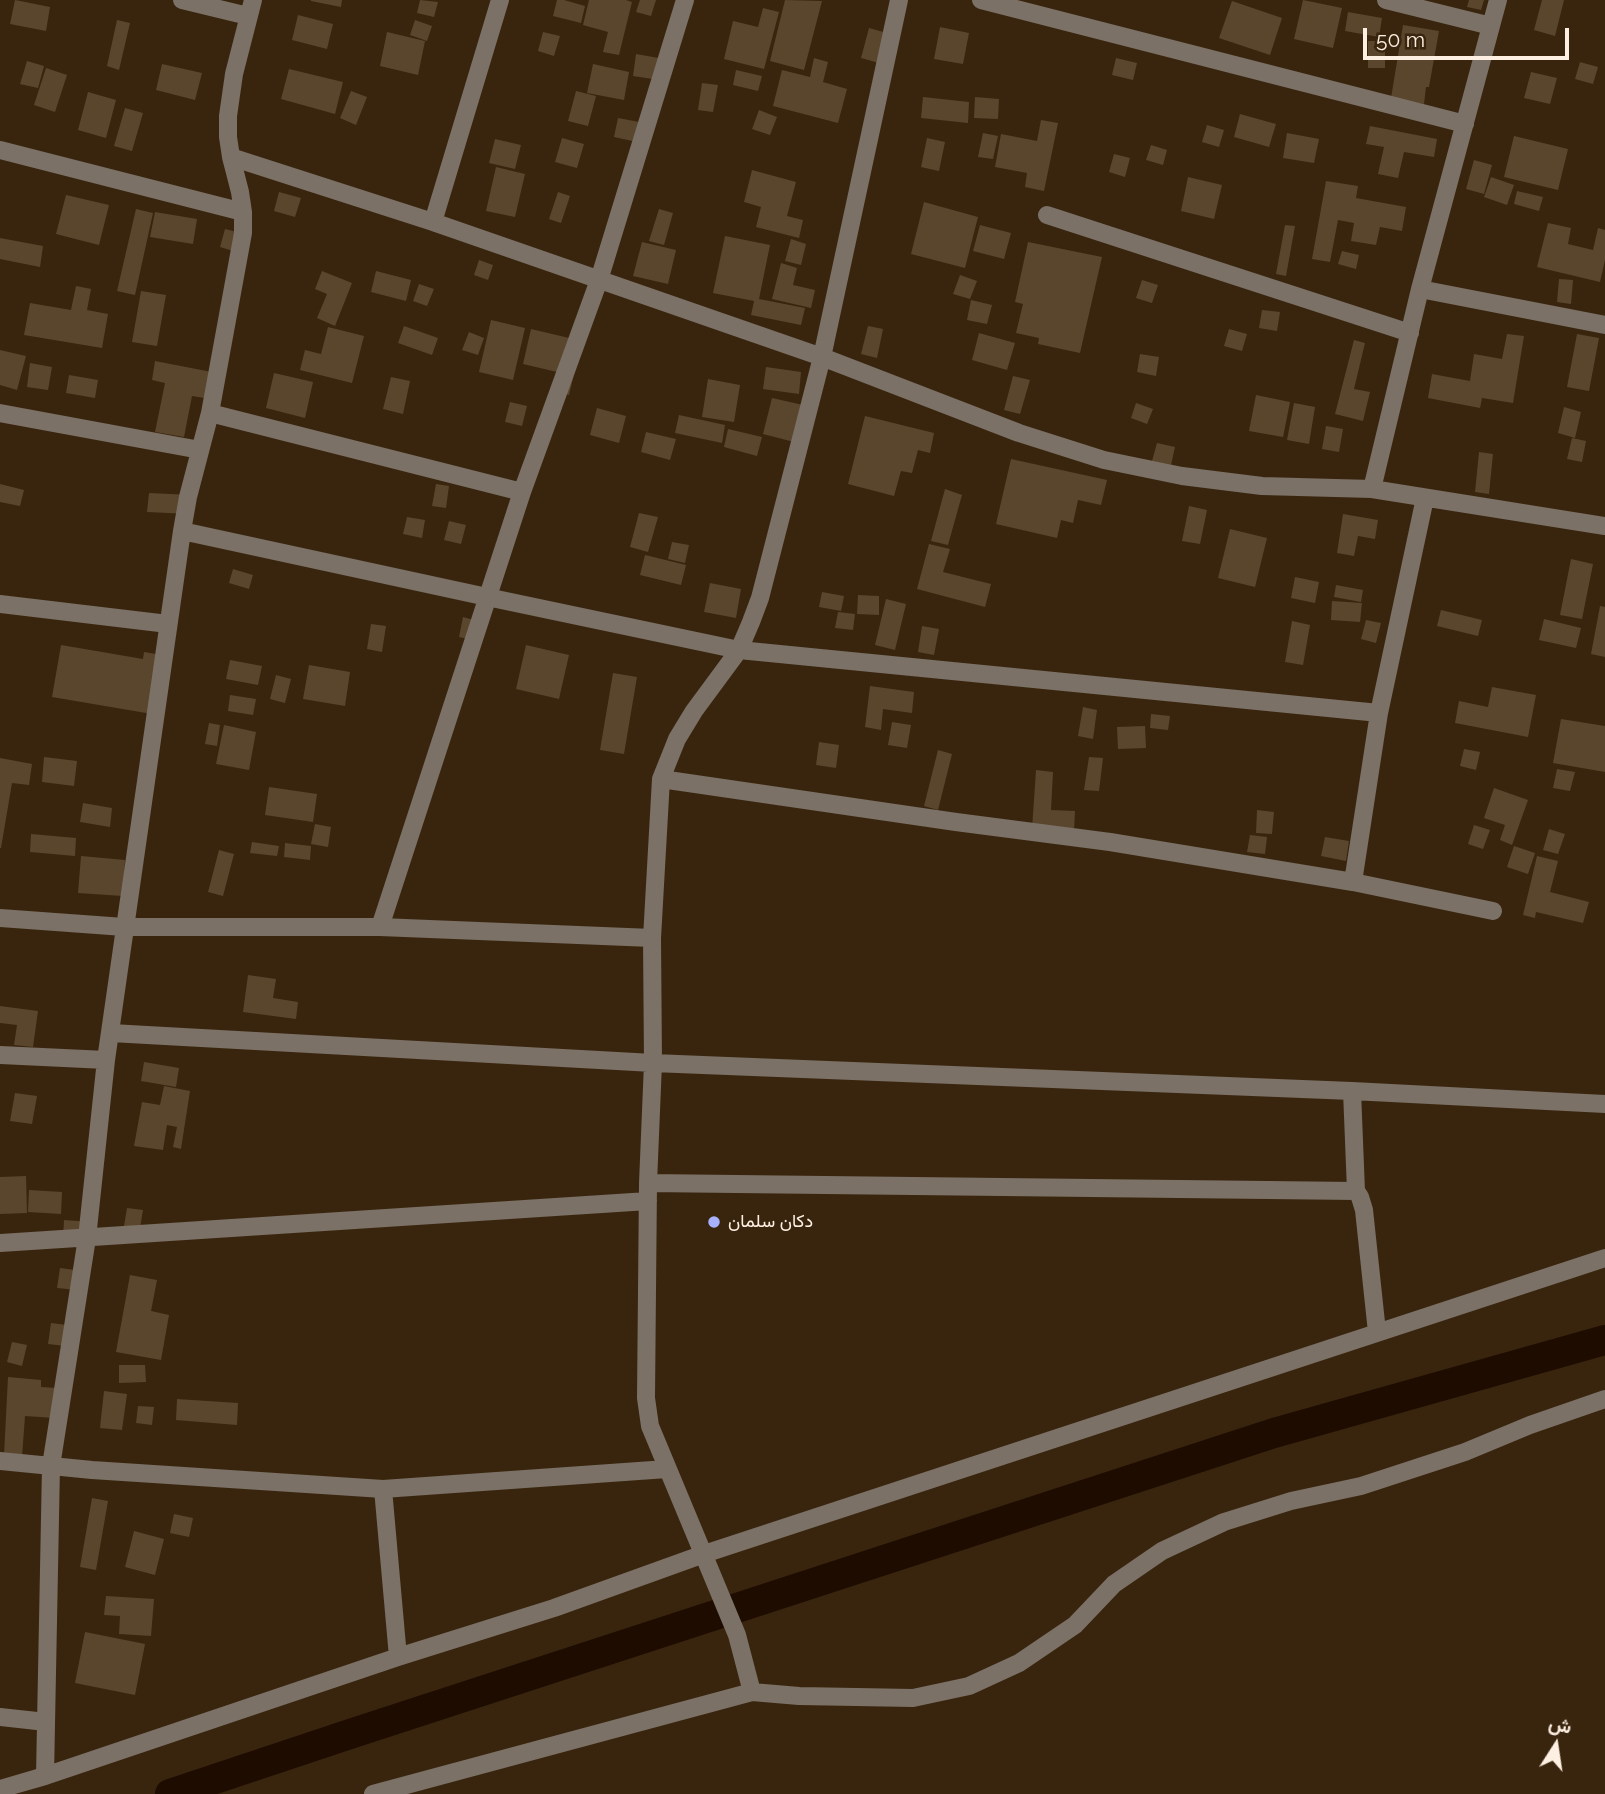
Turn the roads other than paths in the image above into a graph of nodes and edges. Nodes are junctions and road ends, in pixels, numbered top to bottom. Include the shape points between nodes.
1 (182, 0) edge
2 (500, 0) edge
3 (685, 0) edge
4 (899, 0) edge
5 (981, 0) edge
6 (1386, 0) edge
7 (1498, 0) edge
8 (250, 8) edge
9 (1492, 26) junction
10 (1465, 124) junction
11 (0, 150) edge
12 (231, 157) junction
13 (243, 212) junction
14 (1047, 215) dead end
15 (433, 222) junction
16 (599, 280) junction
17 (1420, 289) junction
18 (1605, 325) edge
19 (1410, 333) junction
20 (822, 356) junction
21 (0, 413) edge
22 (210, 413) junction
23 (200, 450) junction
24 (1372, 489) junction
25 (522, 492) junction
26 (1425, 498) junction
27 (1605, 526) edge
28 (183, 531) junction
29 (486, 597) junction
30 (0, 604) edge
31 (168, 624) junction
32 (739, 650) junction
33 (1379, 713) junction
34 (661, 779) junction
35 (1353, 882) junction
36 (1493, 911) dead end
37 (0, 918) edge
38 (124, 927) junction
39 (380, 927) junction
40 (652, 938) junction
41 (111, 1033) junction
42 (0, 1055) edge
43 (106, 1060) junction
44 (653, 1063) junction
45 (1352, 1091) junction
46 (1605, 1104) edge
47 (1356, 1191) junction
48 (648, 1192) junction
49 (87, 1238) junction
50 (0, 1242) edge
51 (1605, 1258) edge
52 (1377, 1332) junction
53 (1605, 1399) edge
54 (0, 1461) edge
55 (51, 1466) junction
56 (667, 1469) junction
57 (383, 1489) junction
58 (704, 1554) junction
59 (398, 1657) junction
60 (752, 1692) junction
61 (0, 1717) edge
62 (46, 1722) junction
63 (45, 1776) junction
64 (0, 1789) edge
65 (373, 1794) edge

1 - 8 street
2 - 15 street
3 - 16 street
4 - 20 street
5 - 10 street
6 - 9 street
7 - 9 street
8 - 12 street via 228,116
9 - 10 street
10 - 17 street
11 - 13 street
12 - 13 street
12 - 15 street
13 - 22 street
14 - 19 street
15 - 16 street
16 - 20 street
16 - 25 street
17 - 18 street
17 - 19 street
19 - 24 street
20 - 24 street via 1019,433 1104,460 1262,486
20 - 32 street via 760,598
21 - 23 street
22 - 23 street
22 - 25 street
23 - 28 street
24 - 26 street
25 - 29 street
26 - 27 street
26 - 33 street
28 - 29 street
28 - 31 street
29 - 32 street
29 - 39 street
30 - 31 street
31 - 38 street
32 - 33 street
32 - 34 street via 677,739
33 - 35 street
34 - 35 street via 1110,842
34 - 40 street
35 - 36 street
37 - 38 street
38 - 39 street
38 - 41 street
39 - 40 street
40 - 44 street
41 - 43 street
41 - 44 street
42 - 43 street
43 - 49 street
44 - 45 street
44 - 48 street
45 - 46 street
45 - 47 street
47 - 48 street
47 - 52 street via 1364,1210
48 - 49 street
48 - 56 street via 646,1398 650,1426
49 - 50 street
49 - 55 street
51 - 52 street
52 - 58 street
53 - 60 street via 1361,1486 1224,1521 1162,1551 1114,1584 1074,1625 1019,1663 969,1686 913,1698
54 - 55 street
55 - 57 street
55 - 62 street
56 - 57 street
56 - 58 street
57 - 59 street
58 - 59 street
58 - 60 street via 737,1635
59 - 63 street
60 - 65 street
61 - 62 street
62 - 63 street
63 - 64 street

